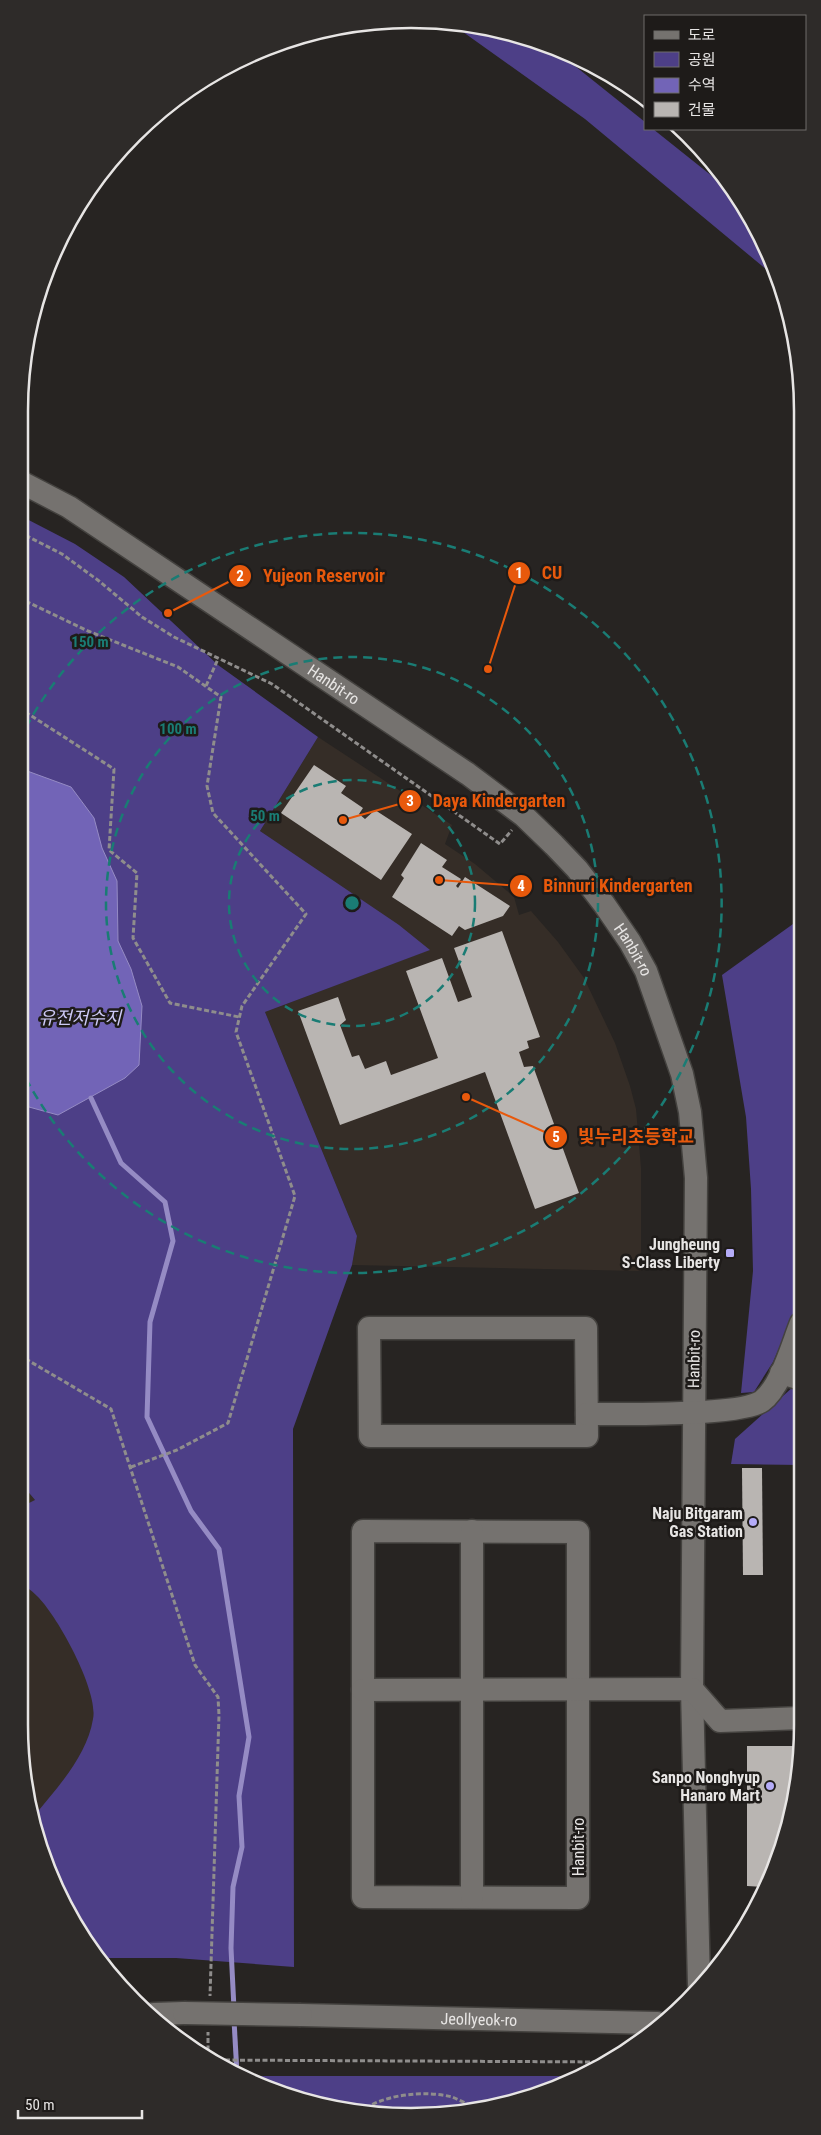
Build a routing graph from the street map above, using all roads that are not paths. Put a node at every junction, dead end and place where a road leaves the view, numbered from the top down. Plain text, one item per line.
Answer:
1 (28, 486) edge
2 (794, 1360) edge
3 (791, 1376) edge
4 (694, 1412) junction
5 (587, 1414) junction
6 (472, 1531) junction
7 (578, 1688) junction
8 (472, 1689) junction
9 (692, 1689) junction
10 (363, 1690) junction
11 (794, 1718) edge
12 (472, 1897) junction
13 (699, 1976) edge
14 (160, 2014) edge
15 (650, 2023) edge

1 - 4 street, Hanbit-ro
2 - 3 street
3 - 4 street
4 - 5 street
4 - 9 street, Hanbit-ro
5 - 5 street
6 - 7 street, Hanbit-ro
6 - 8 street
6 - 10 street, Hanbit-ro
7 - 8 street
7 - 9 street
7 - 12 street, Hanbit-ro
8 - 10 street
8 - 12 street
9 - 11 street
9 - 13 street, Hanbit-ro
10 - 12 street, Hanbit-ro
14 - 15 street, Jeollyeok-ro, bridge

